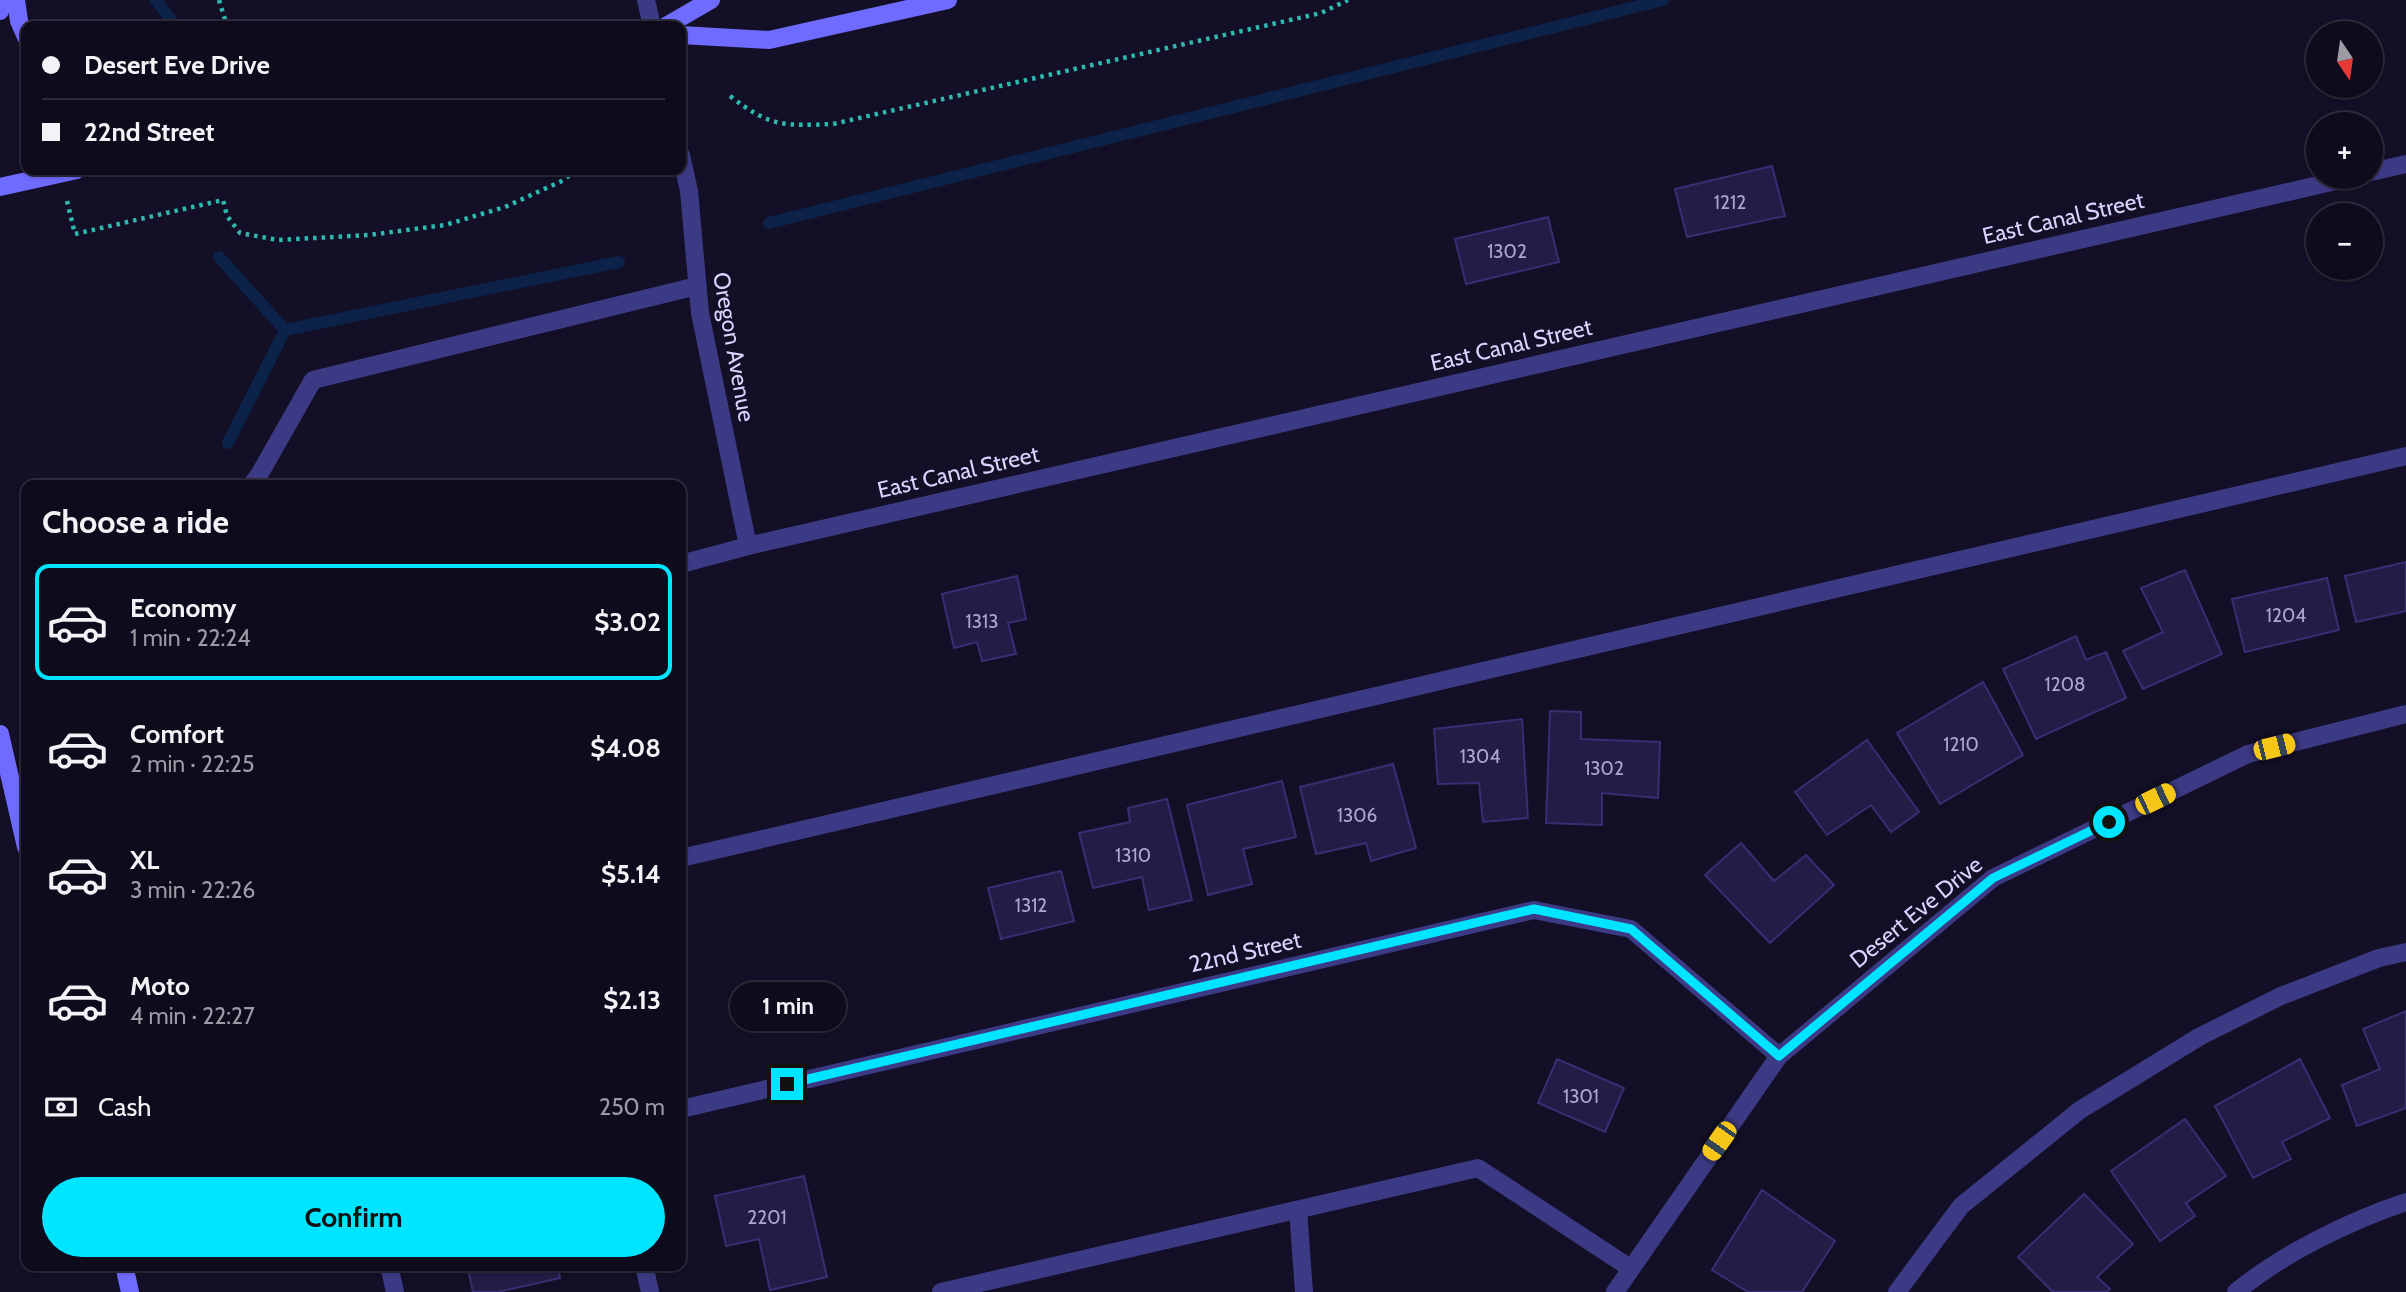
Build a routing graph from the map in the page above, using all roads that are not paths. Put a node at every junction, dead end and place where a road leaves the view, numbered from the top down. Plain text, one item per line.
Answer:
1 (1, 0) edge
2 (16, 0) edge
3 (646, 0) edge
4 (711, 0) edge
5 (948, 0) edge
6 (0, 11) edge
7 (651, 21) edge
8 (675, 21) edge
9 (21, 26) edge
10 (686, 35) edge
11 (2406, 164) edge
12 (2383, 170) edge
13 (55, 175) edge
14 (685, 175) edge
15 (0, 187) edge
16 (2306, 188) edge
17 (697, 286) junction
18 (2406, 456) edge
19 (255, 480) edge
20 (748, 546) junction
21 (686, 563) edge
22 (2406, 714) edge
23 (0, 734) edge
24 (21, 825) edge
25 (686, 857) edge
26 (2406, 952) edge
27 (1779, 1056) junction
28 (686, 1109) edge
29 (2406, 1202) edge
30 (1298, 1210) junction
31 (1630, 1268) junction
32 (125, 1271) edge
33 (390, 1271) edge
34 (645, 1271) edge
35 (130, 1292) edge
36 (395, 1292) edge
37 (650, 1292) edge
38 (941, 1292) edge
39 (1304, 1292) edge
40 (1615, 1292) edge
41 (1897, 1292) edge
42 (2236, 1292) edge

1 - 6 main road
2 - 9 main road
3 - 7 street
4 - 8 main road
5 - 10 main road
11 - 12 street
13 - 15 main road
14 - 17 street, Oregon Avenue
16 - 20 street, East Canal Street
17 - 19 street
17 - 20 street, Oregon Avenue
18 - 25 street
20 - 21 street, East Canal Street
22 - 27 street, Desert Eve Drive
23 - 24 main road
26 - 41 street
27 - 28 street, 22nd Street
27 - 31 street, Desert Eve Drive
29 - 42 street
30 - 31 street
30 - 38 street
30 - 39 street
31 - 40 street, Desert Eve Drive
32 - 35 main road
33 - 36 street
34 - 37 street

